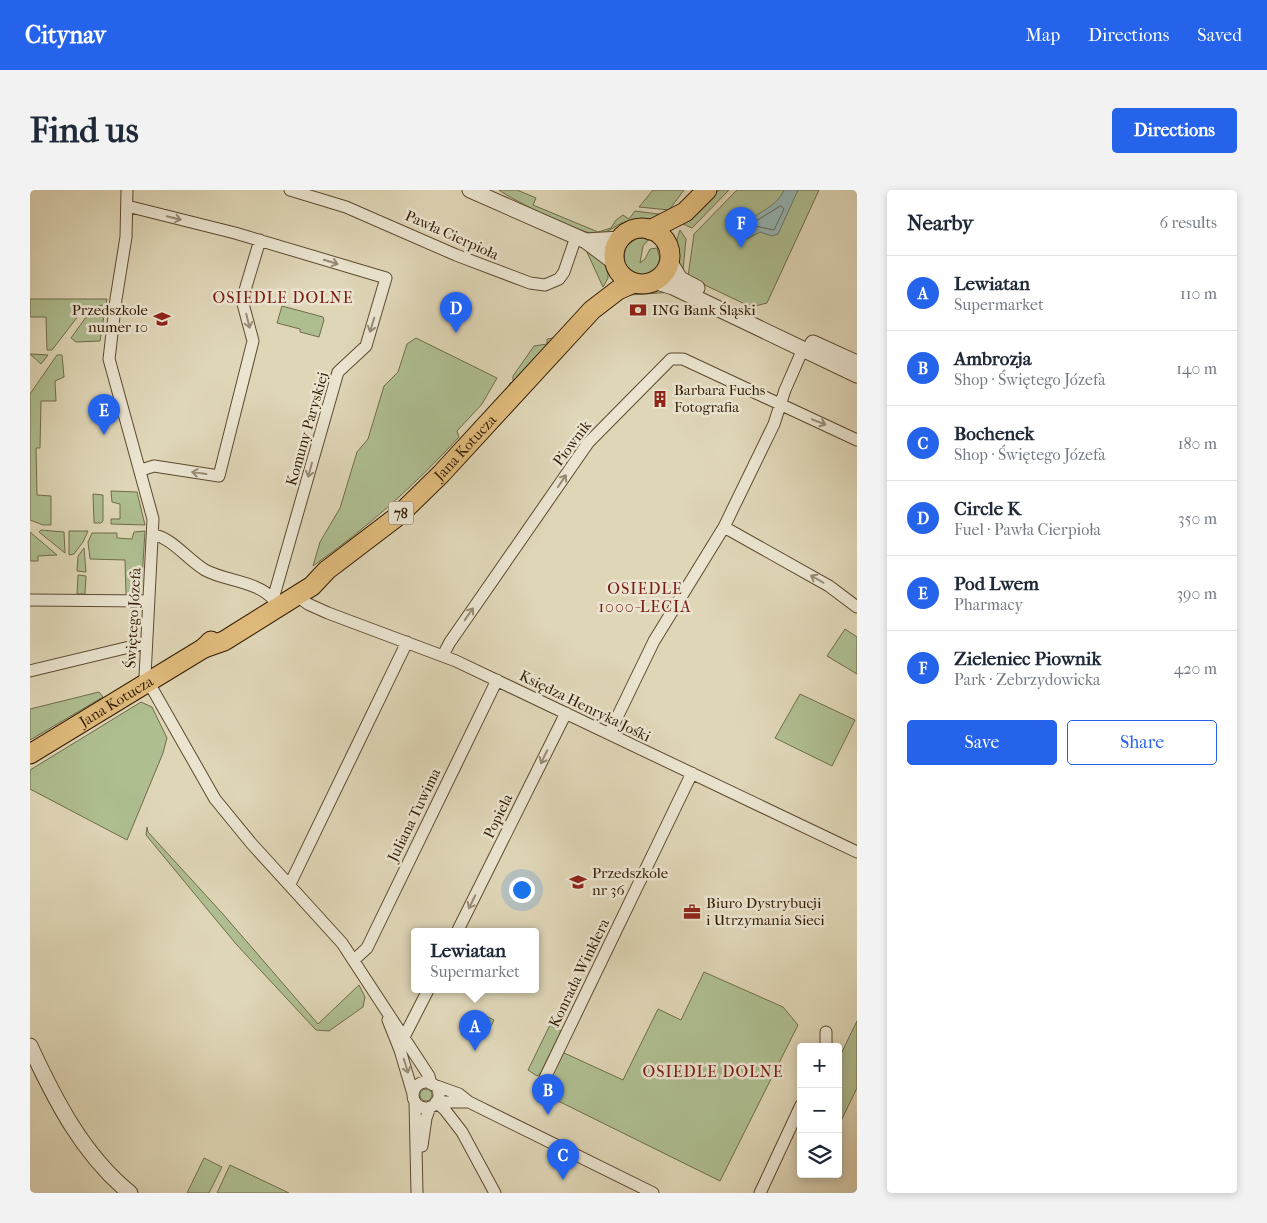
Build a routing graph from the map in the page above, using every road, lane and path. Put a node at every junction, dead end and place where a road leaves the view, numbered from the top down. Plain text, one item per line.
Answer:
1 (127, 190) edge
2 (290, 190) edge
3 (470, 190) edge
4 (707, 190) edge
5 (127, 206) junction
6 (685, 212) junction
7 (650, 230) junction
8 (581, 239) junction
9 (620, 239) junction
10 (260, 240) junction
11 (669, 255) junction
12 (615, 264) junction
13 (654, 281) junction
14 (634, 283) junction
15 (592, 310) junction
16 (803, 349) junction
17 (857, 363) edge
18 (857, 375) edge
19 (780, 406) junction
20 (857, 440) edge
21 (141, 470) junction
22 (724, 527) junction
23 (153, 535) junction
24 (327, 570) junction
25 (296, 596) junction
26 (273, 598) junction
27 (30, 600) edge
28 (148, 601) junction
29 (857, 607) edge
30 (407, 642) junction
31 (146, 643) junction
32 (204, 648) junction
33 (443, 655) junction
34 (30, 671) edge
35 (497, 680) junction
36 (149, 683) junction
37 (566, 713) junction
38 (609, 734) junction
39 (30, 754) edge
40 (692, 773) junction
41 (857, 852) edge
42 (290, 884) junction
43 (459, 928) edge
44 (354, 960) junction
45 (426, 993) edge
46 (826, 1032) dead end
47 (402, 1042) junction
48 (826, 1043) edge
49 (30, 1046) edge
50 (545, 1078) dead end
51 (431, 1084) junction
52 (414, 1098) junction
53 (469, 1102) junction
54 (433, 1105) junction
55 (797, 1114) edge
56 (418, 1170) junction
57 (130, 1193) edge
58 (417, 1193) edge
59 (495, 1193) edge
60 (653, 1193) edge
61 (760, 1193) edge

1 - 5 street, Świętego Józefa
2 - 8 street, Pawła Cierpioła
3 - 8 street
4 - 6 main road
5 -> 10 street
5 - 21 street, Świętego Józefa
6 - 7 main road
6 - 11 main road
7 - 9 main road
7 - 11 main road
8 - 9 street
8 - 12 street
9 - 12 main road, 78
10 -> 21 street
10 -> 26 street, Komuny Paryskiej
11 - 13 main road
11 - 17 street
12 - 14 main road
12 - 15 main road, Jana Kotucza / 78
13 - 14 main road, 78
13 - 16 street
14 - 15 main road, Jana Kotucza / 78
15 - 24 main road, Jana Kotucza / 78
16 - 18 street
16 - 19 street
19 -> 20 street
19 - 22 street
33 -> 19 street, Piownik
21 - 23 street, Świętego Józefa
29 -> 22 street
22 - 38 street
23 - 26 street
23 - 28 street, Świętego Józefa
24 - 25 main road, Jana Kotucza / 78
24 - 26 main road, Jana Kotucza / 78
25 - 30 street, Księdza Henryka Jośki
25 - 32 main road, Jana Kotucza / 78
26 - 32 main road, Jana Kotucza / 78
27 - 28 street
28 - 31 street, Świętego Józefa
30 - 33 street, Księdza Henryka Jośki
30 - 42 street
31 - 34 street
31 - 36 street, Świętego Józefa
32 - 36 main road, Jana Kotucza / 78
33 - 35 street, Księdza Henryka Jośki
35 - 37 street, Księdza Henryka Jośki
35 - 44 street, Juliana Tuwima
36 - 39 main road, Jana Kotucza / 78
36 - 42 street, Świętego Józefa
37 - 38 street, Księdza Henryka Jośki
37 -> 43 street, Popiela
38 - 40 street, Księdza Henryka Jośki
40 - 41 street, Księdza Henryka Jośki
40 - 50 street, Konrada Winklera
42 - 44 street, Świętego Józefa
44 - 47 street, Świętego Józefa
45 - 47 street
46 - 48 street
47 - 51 street, Świętego Józefa
47 -> 52 street, Świętego Józefa
49 - 57 street
51 - 52 street
51 - 53 street
51 - 54 street
52 - 54 street
52 - 56 street, Świętego Józefa
53 - 54 street
53 - 60 street
54 - 56 street, Świętego Józefa
54 - 59 street
55 - 61 street
56 - 58 street, Świętego Józefa

